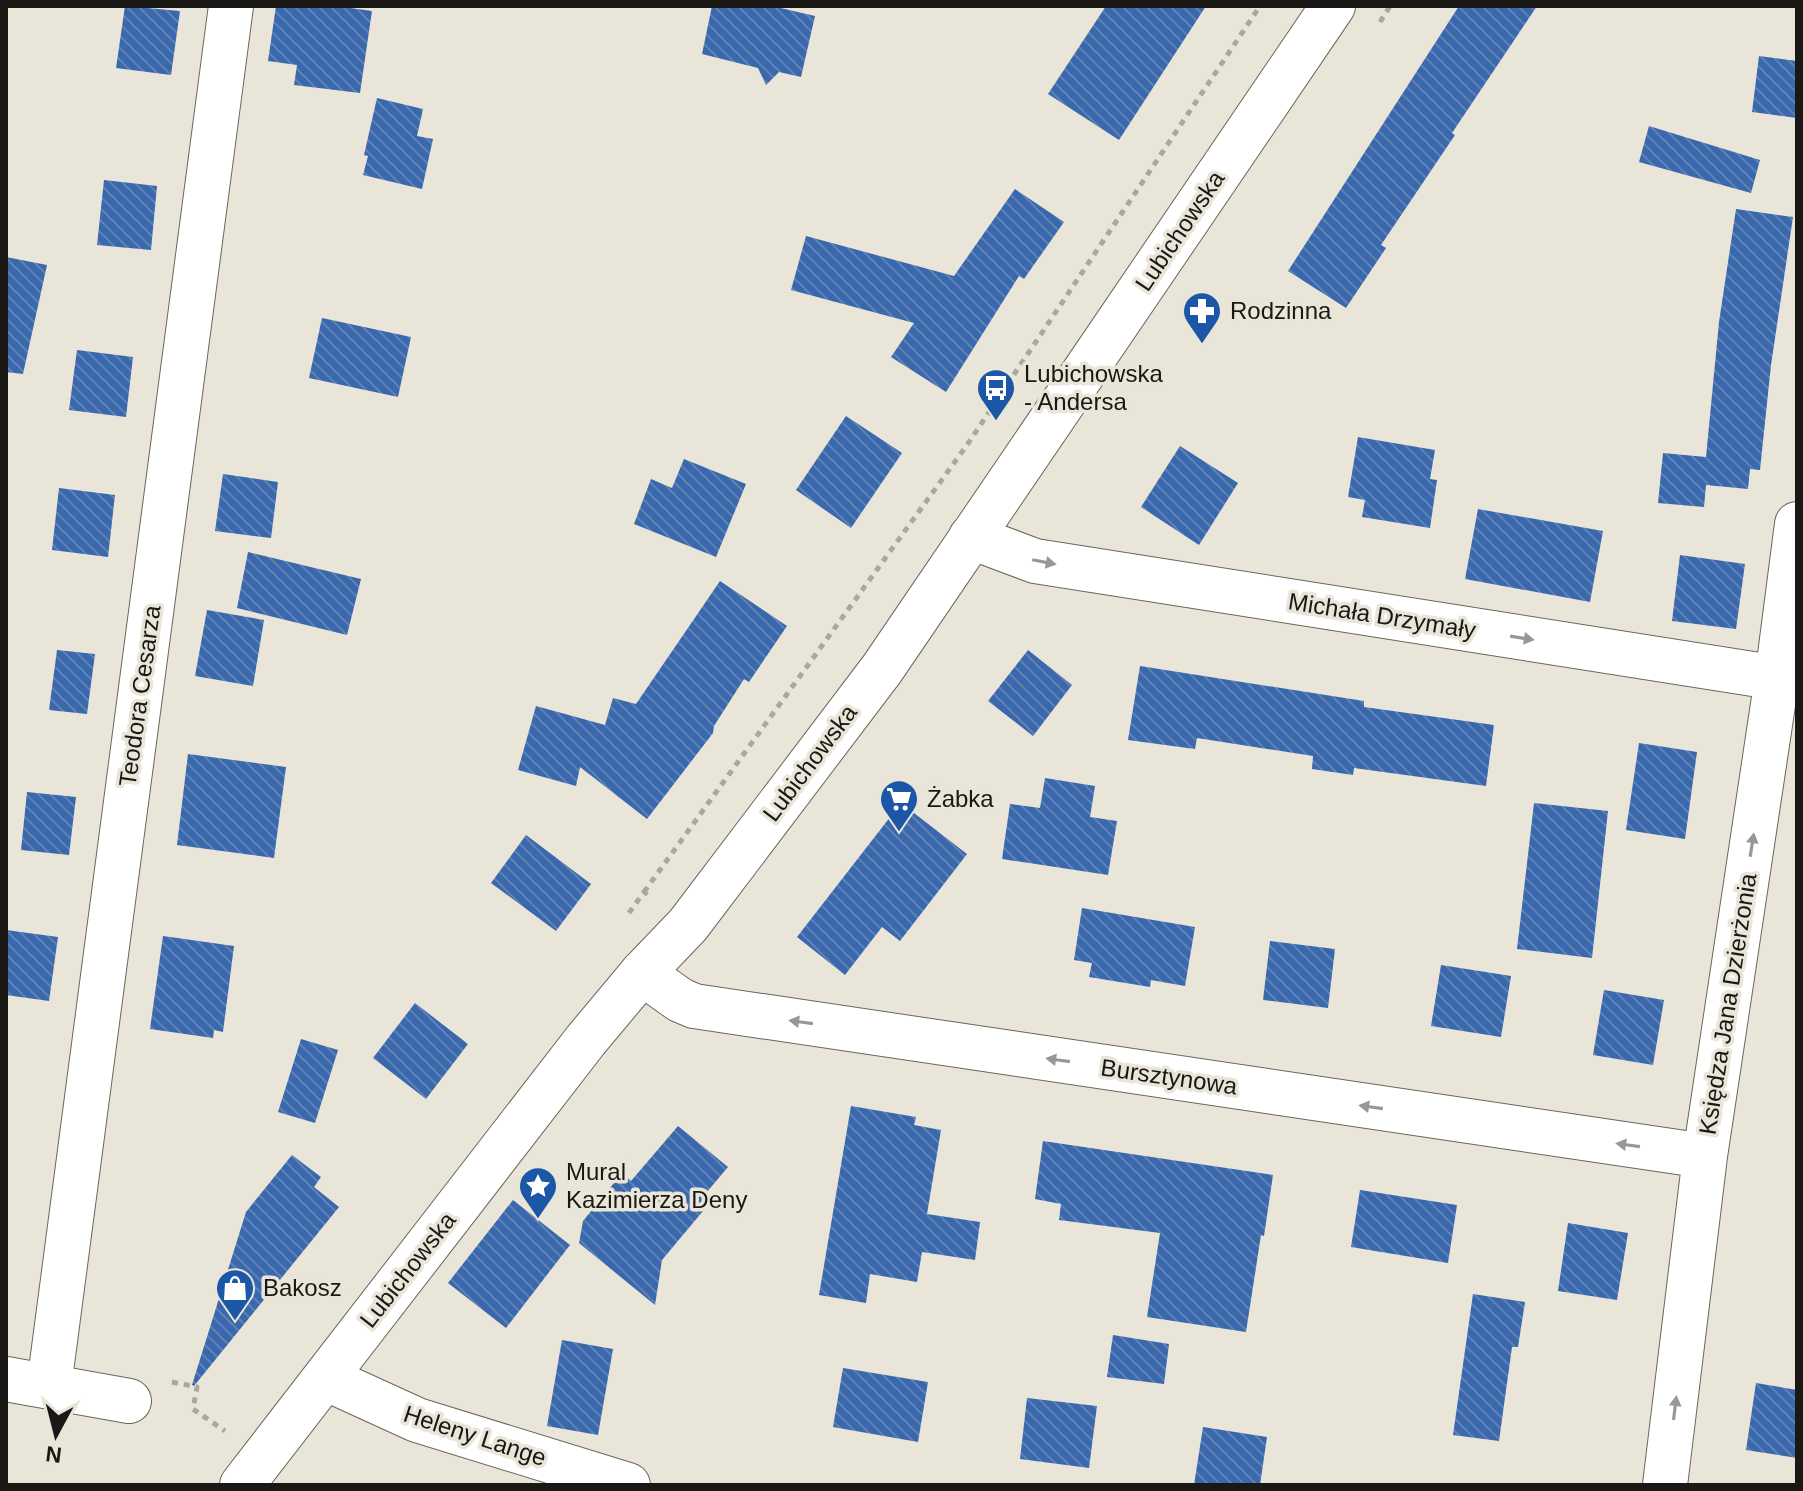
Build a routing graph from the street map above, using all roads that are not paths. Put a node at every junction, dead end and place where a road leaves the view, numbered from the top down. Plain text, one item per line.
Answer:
1 (231, 6) edge
2 (1333, 6) edge
3 (1797, 524) edge
4 (971, 537) junction
5 (1787, 680) edge
6 (642, 973) junction
7 (1705, 1156) junction
8 (325, 1378) junction
9 (6, 1379) edge
10 (49, 1386) junction
11 (129, 1401) dead end
12 (242, 1485) edge
13 (628, 1485) edge
14 (1665, 1485) edge

1 - 10 street, Teodora Cesarza
2 - 4 street, Lubichowska
3 - 5 street, Księdza Jana Dzierżonia
4 -> 5 street, Michała Drzymały
4 - 6 street, Lubichowska
7 -> 5 street, Księdza Jana Dzierżonia
7 -> 6 street, Bursztynowa
6 - 8 street, Lubichowska
14 -> 7 street, Księdza Jana Dzierżonia
8 - 12 street, Lubichowska
8 - 13 street, Heleny Lange
9 - 10 street
10 - 11 street

